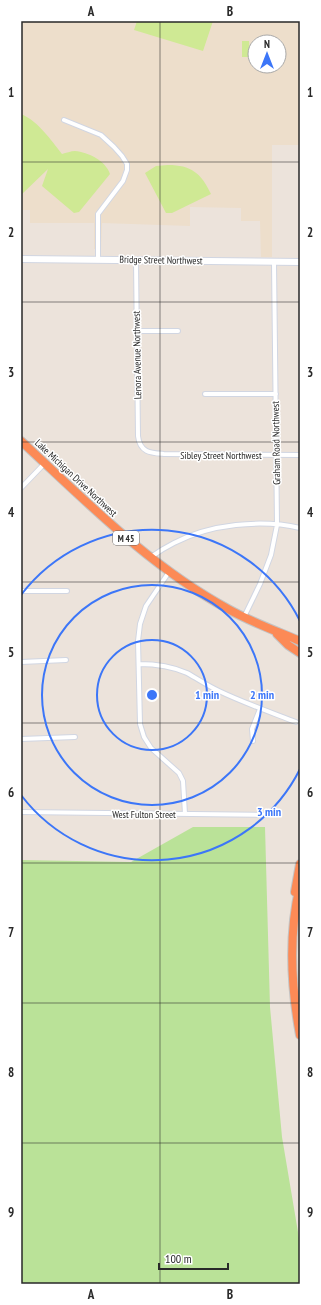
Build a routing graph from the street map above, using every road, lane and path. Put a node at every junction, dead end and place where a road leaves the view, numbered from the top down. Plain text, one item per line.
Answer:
1 (64, 120) dead end
2 (21, 259) edge
3 (98, 260) junction
4 (136, 260) junction
5 (274, 262) junction
6 (300, 262) edge
7 (137, 331) junction
8 (178, 331) dead end
9 (204, 394) dead end
10 (276, 394) junction
11 (21, 440) edge
12 (143, 448) joint
13 (277, 455) junction
14 (300, 455) edge
15 (45, 463) junction
16 (21, 488) edge
17 (277, 525) junction
18 (300, 528) edge
19 (151, 557) junction
20 (169, 572) junction
21 (21, 591) edge
22 (67, 591) dead end
23 (244, 618) junction
24 (274, 630) junction
25 (300, 641) edge
26 (300, 654) edge
27 (66, 660) dead end
28 (21, 662) edge
29 (139, 664) junction
30 (260, 709) junction
31 (296, 722) dead end
32 (75, 737) dead end
33 (21, 739) edge
34 (253, 741) dead end
35 (21, 812) edge
36 (185, 814) junction
37 (268, 815) dead end
38 (300, 864) edge
39 (300, 886) edge
40 (294, 922) junction
41 (300, 1035) edge

1 - 3 street
2 - 3 main road, Bridge Street Northwest
3 - 4 main road, Bridge Street Northwest
4 - 5 main road, Bridge Street Northwest
4 - 7 street, Lenora Avenue Northwest
5 - 6 main road, Bridge Street Northwest
5 - 10 street, Graham Road Northwest
7 - 8 street
7 - 12 street, Lenora Avenue Northwest
9 - 10 street
10 - 13 street, Graham Road Northwest
11 - 15 highway, Lake Michigan Drive Northwest / M 45
12 - 13 street, Sibley Street Northwest
13 - 14 street, Sibley Street Northwest
13 - 17 street, Graham Road Northwest
15 - 16 street
15 - 19 highway, Lake Michigan Drive Northwest / M 45
17 - 18 street
17 - 19 street
17 - 23 street, Graham Road Northwest
19 - 20 highway, Lake Michigan Drive Northwest / M 45
20 - 23 highway, Lake Michigan Drive Northwest / M 45
20 - 29 street
21 - 22 street
23 - 24 highway, Lake Michigan Drive Northwest / M 45
24 - 25 highway, Lake Michigan Drive Northwest / M 45
24 - 26 highway
27 - 28 street
29 - 30 street
29 - 36 street
30 - 31 street
30 - 34 street
32 - 33 street
35 - 36 street, West Fulton Street
36 - 37 street, West Fulton Street
38 - 40 highway
39 - 40 highway
40 - 41 highway

